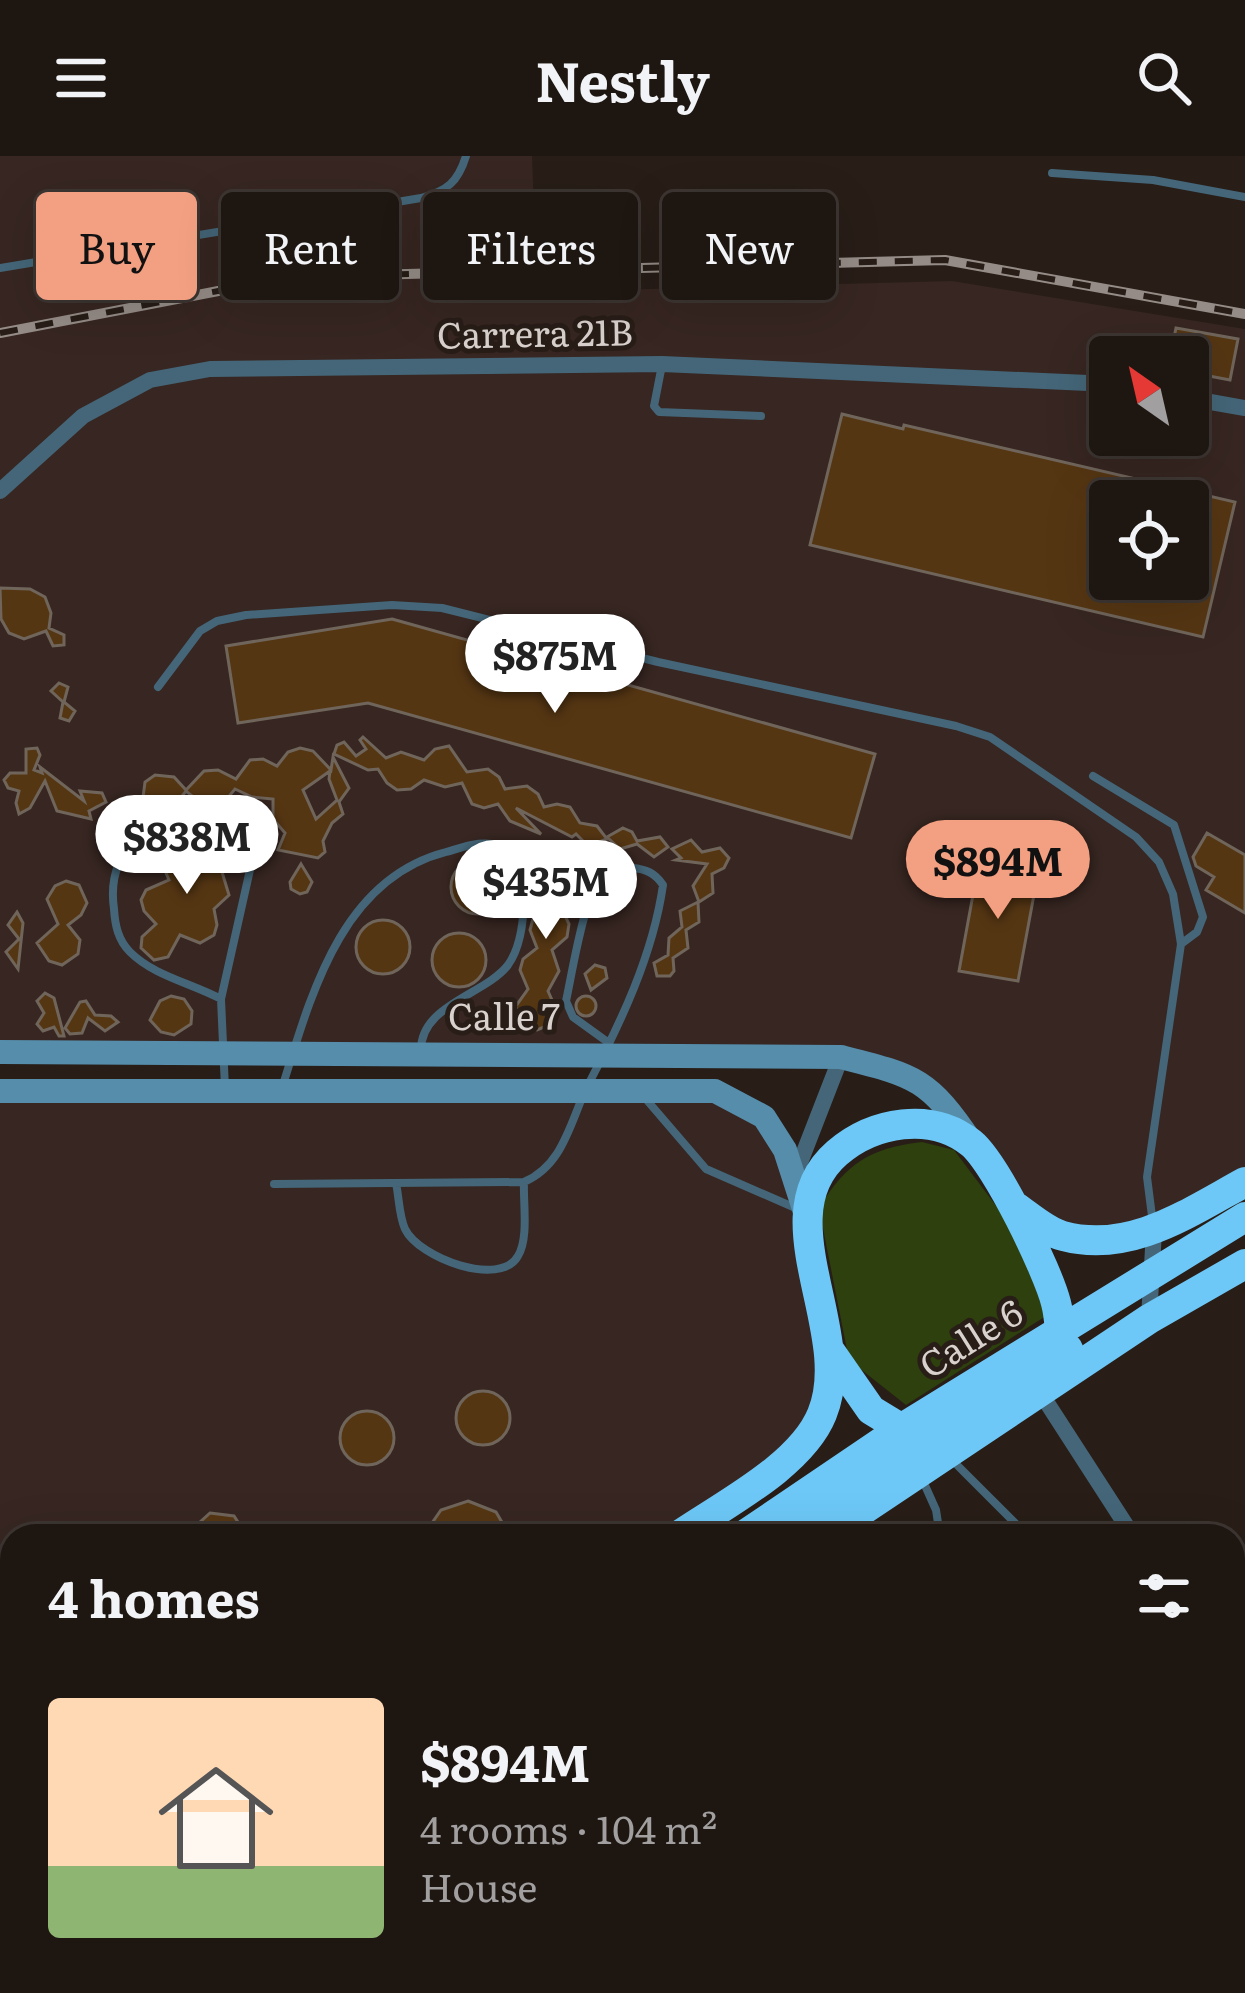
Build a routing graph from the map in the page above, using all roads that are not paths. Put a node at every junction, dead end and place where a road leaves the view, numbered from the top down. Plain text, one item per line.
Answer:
1 (456, 156) edge
2 (466, 156) edge
3 (1052, 173) dead end
4 (458, 178) junction
5 (1245, 197) edge
6 (0, 268) edge
7 (662, 364) junction
8 (1089, 383) edge
9 (1209, 402) edge
10 (1245, 408) edge
11 (760, 416) dead end
12 (0, 490) edge
13 (158, 687) dead end
14 (1093, 776) dead end
15 (1181, 944) junction
16 (220, 999) junction
17 (607, 1048) junction
18 (0, 1052) edge
19 (223, 1053) junction
20 (293, 1053) junction
21 (421, 1053) junction
22 (842, 1057) junction
23 (586, 1088) junction
24 (637, 1088) junction
25 (282, 1089) junction
26 (225, 1090) junction
27 (0, 1091) edge
28 (974, 1144) junction
29 (794, 1178) junction
30 (524, 1182) junction
31 (1245, 1182) edge
32 (274, 1184) dead end
33 (396, 1184) junction
34 (1010, 1203) junction
35 (805, 1212) junction
36 (1245, 1216) edge
37 (1154, 1231) junction
38 (1245, 1240) edge
39 (1245, 1264) edge
40 (1149, 1319) junction
41 (830, 1351) junction
42 (1050, 1384) junction
43 (794, 1454) junction
44 (945, 1454) junction
45 (917, 1472) junction
46 (815, 1490) dead end
47 (695, 1524) edge
48 (760, 1524) edge
49 (806, 1524) edge
50 (838, 1524) edge
51 (937, 1524) edge
52 (1016, 1524) edge
53 (1126, 1524) edge

1 - 4 lane
2 - 4 lane
3 - 5 lane
4 - 6 lane
7 - 8 street, Carrera 21B
7 - 11 lane
7 - 12 street, Carrera 21B
9 - 10 street
13 - 15 lane
14 - 15 lane
15 - 37 lane
16 - 16 lane
16 - 19 lane
17 - 17 lane
17 - 21 main road, Calle 7
17 - 22 main road, Calle 7
17 - 23 lane
18 - 19 main road, Calle 7
19 - 20 main road, Calle 7
19 - 26 lane
20 - 21 main road, Calle 7
20 - 21 lane
20 - 25 lane
22 - 28 main road, Calle 7
22 - 29 street
23 - 24 main road, Calle 7
23 - 25 main road, Calle 7
23 - 30 lane
24 - 29 main road, Calle 7
24 - 35 lane
25 - 26 main road, Calle 7
26 - 27 main road, Calle 7
28 - 34 highway
28 - 35 highway
29 - 35 main road, Calle 7
30 - 33 lane
30 - 33 lane
31 - 37 highway
32 - 33 lane
34 - 37 highway
34 - 42 highway
35 - 41 highway
36 - 48 highway, Calle 6, bridge
37 - 40 street
38 - 49 highway, Calle 6, bridge
39 - 40 highway
40 - 42 highway
41 - 43 highway
41 - 44 highway
42 - 44 highway
42 - 53 street
43 - 46 lane
43 - 47 highway
44 - 45 highway
44 - 52 lane
45 - 50 highway
45 - 51 lane

